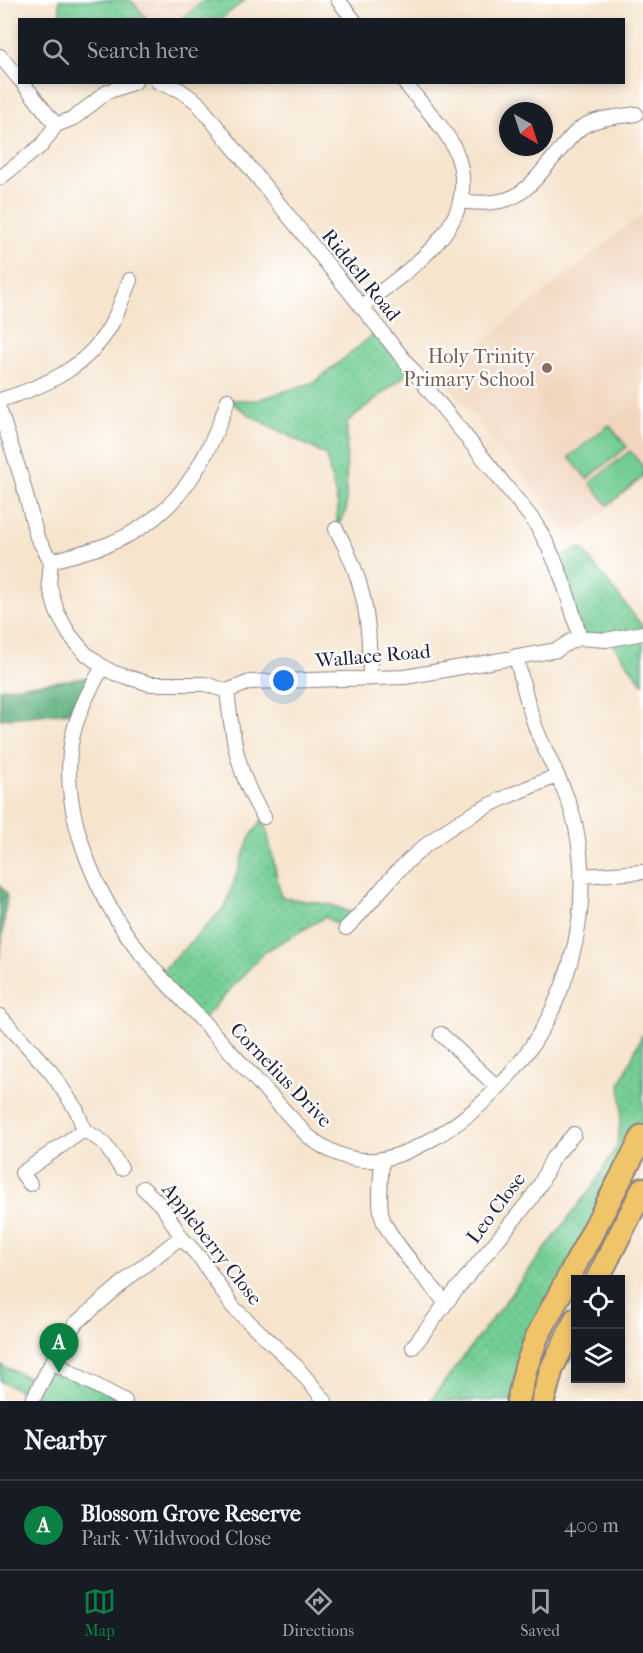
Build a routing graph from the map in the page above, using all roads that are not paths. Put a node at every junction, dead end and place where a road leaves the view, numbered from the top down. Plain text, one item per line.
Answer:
1 (344, 2) edge
2 (353, 18) edge
3 (0, 56) edge
4 (18, 77) edge
5 (23, 84) edge
6 (129, 84) edge
7 (164, 84) edge
8 (406, 84) edge
9 (636, 114) dead end
10 (56, 125) junction
11 (0, 178) edge
12 (460, 201) junction
13 (130, 280) dead end
14 (361, 307) junction
15 (0, 400) edge
16 (228, 400) dead end
17 (0, 411) edge
18 (336, 529) dead end
19 (51, 561) junction
20 (643, 633) edge
21 (580, 638) junction
22 (516, 656) junction
23 (103, 667) junction
24 (370, 679) junction
25 (227, 691) junction
26 (557, 776) junction
27 (264, 817) dead end
28 (643, 872) edge
29 (581, 876) junction
30 (346, 928) dead end
31 (0, 1016) edge
32 (441, 1034) dead end
33 (498, 1089) junction
34 (84, 1130) junction
35 (574, 1134) dead end
36 (643, 1136) edge
37 (382, 1161) junction
38 (121, 1168) dead end
39 (21, 1178) dead end
40 (143, 1188) dead end
41 (643, 1189) edge
42 (180, 1237) junction
43 (600, 1275) edge
44 (446, 1303) junction
45 (571, 1329) edge
46 (414, 1347) dead end
47 (52, 1362) junction
48 (32, 1401) edge
49 (125, 1401) edge
50 (325, 1401) edge
51 (518, 1401) edge
52 (543, 1401) edge

1 - 2 street
3 - 4 street
5 - 10 street
6 - 10 street
7 - 14 street, Riddell Road
8 - 12 street
9 - 12 street
10 - 11 street
12 - 14 street
13 - 15 street
14 - 21 street, Riddell Road
16 - 19 street
17 - 19 street
18 - 24 street
19 - 23 street
20 - 21 street, Wallace Road
21 - 22 street, Wallace Road
22 - 24 street, Wallace Road
22 - 26 street, Cornelius Drive
23 - 25 street
23 - 37 street, Cornelius Drive
24 - 25 street, Wallace Road
25 - 27 street
26 - 29 street, Cornelius Drive
26 - 30 street
28 - 29 street
29 - 33 street, Cornelius Drive
31 - 34 street
32 - 33 street
33 - 37 street, Cornelius Drive
34 - 38 street
34 - 39 street
35 - 44 street, Leo Close
36 - 51 main road
37 - 44 street
40 - 42 street, Appleberry Close
41 - 43 main road
42 - 47 street
42 - 50 street, Appleberry Close
44 - 46 street, Leo Close
45 - 52 main road
47 - 48 street
47 - 49 street

